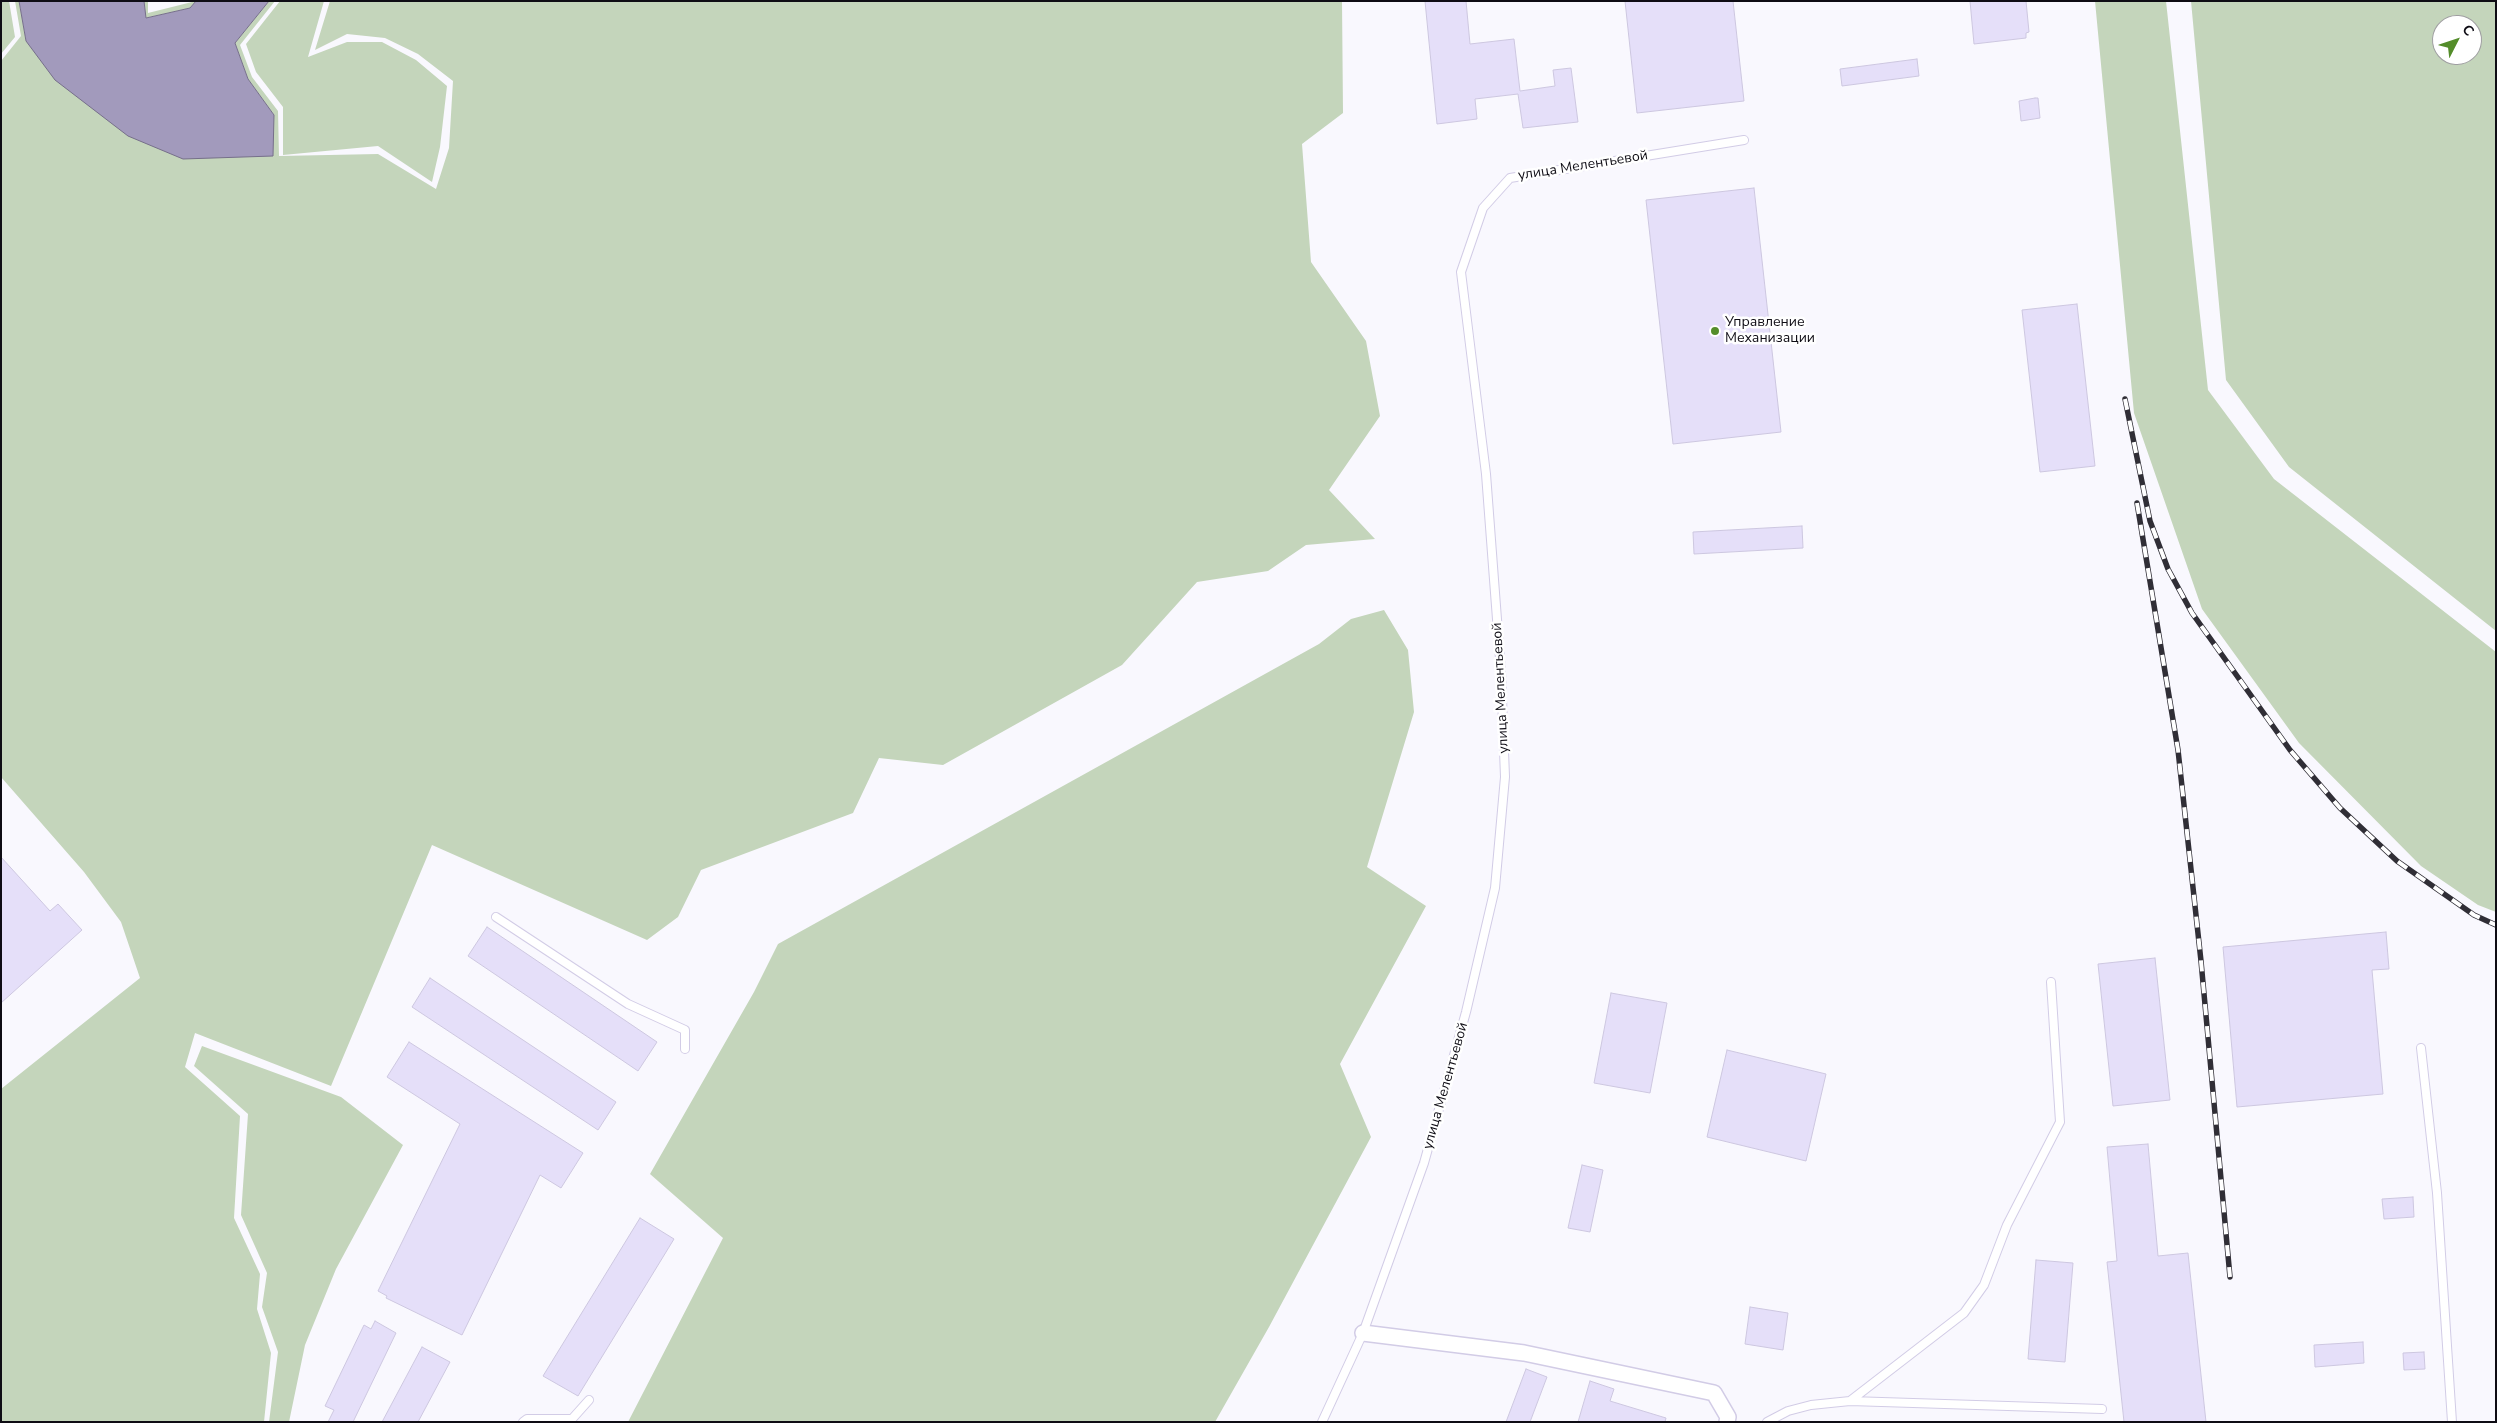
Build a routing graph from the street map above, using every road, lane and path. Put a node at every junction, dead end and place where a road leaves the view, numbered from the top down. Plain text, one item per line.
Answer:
1 (1744, 140) dead end
2 (496, 917) dead end
3 (2051, 982) dead end
4 (2421, 1048) dead end
5 (685, 1050) dead end
6 (1362, 1333) junction
7 (589, 1400) dead end
8 (1850, 1401) junction
9 (2102, 1409) dead end
10 (522, 1422) edge
11 (1322, 1422) edge
12 (1728, 1422) edge
13 (1767, 1422) edge
14 (2452, 1422) edge

1 - 6 lane, улица Мелентьевой
2 - 5 lane
3 - 8 lane
4 - 14 lane
6 - 11 lane, улица Мелентьевой
6 - 12 street
7 - 10 lane
8 - 9 lane
8 - 13 lane

